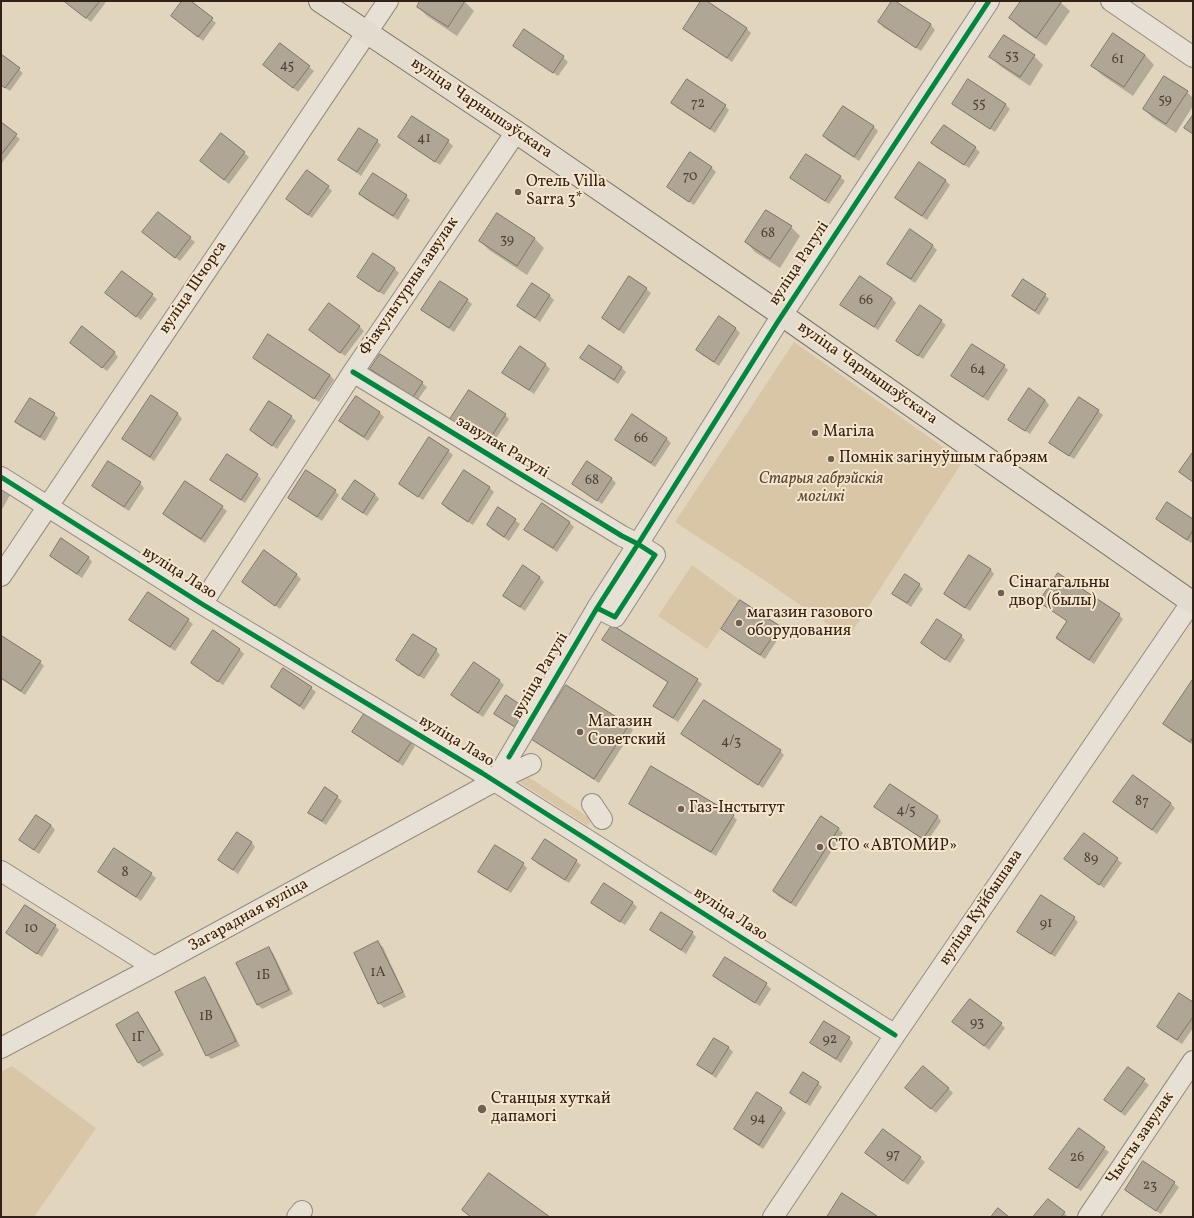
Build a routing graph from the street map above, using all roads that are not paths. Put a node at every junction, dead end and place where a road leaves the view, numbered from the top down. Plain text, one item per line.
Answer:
1 (320, 1) edge
2 (388, 1) edge
3 (989, 1) edge
4 (1111, 1) edge
5 (366, 32) junction
6 (1190, 49) edge
7 (516, 132) junction
8 (782, 315) junction
9 (352, 372) junction
10 (1, 476) edge
11 (47, 506) junction
12 (638, 544) junction
13 (1, 576) edge
14 (1193, 602) edge
15 (202, 604) junction
16 (531, 764) dead end
17 (495, 781) junction
18 (1, 871) edge
19 (154, 967) junction
20 (894, 1035) junction
21 (1, 1048) edge
22 (1193, 1061) edge
23 (773, 1217) edge
24 (1088, 1217) edge

1 - 5 main road, вуліца Чарнышэўскага
2 - 5 street, вуліца Шчорса
3 - 8 street, вуліца Рагулі
4 - 6 street
5 - 7 main road, вуліца Чарнышэўскага
5 - 11 street, вуліца Шчорса
7 - 8 main road, вуліца Чарнышэўскага
7 - 9 street, Фізкультурны завулак
8 - 12 street, вуліца Рагулі
8 - 14 main road, вуліца Чарнышэўскага
9 - 12 street, завулак Рагулі
9 - 15 street, Фізкультурны завулак
10 - 11 street, вуліца Лазо
11 - 13 street, вуліца Шчорса
11 - 15 street, вуліца Лазо
12 - 17 street, вуліца Рагулі
14 - 20 street, вуліца Куйбышава
15 - 17 street, вуліца Лазо
16 - 17 street, Загарадная вуліца
17 - 19 street, Загарадная вуліца
17 - 20 street, вуліца Лазо
18 - 19 street
19 - 21 street, Загарадная вуліца
20 - 23 street, вуліца Куйбышава
22 - 24 street, Чысты завулак

